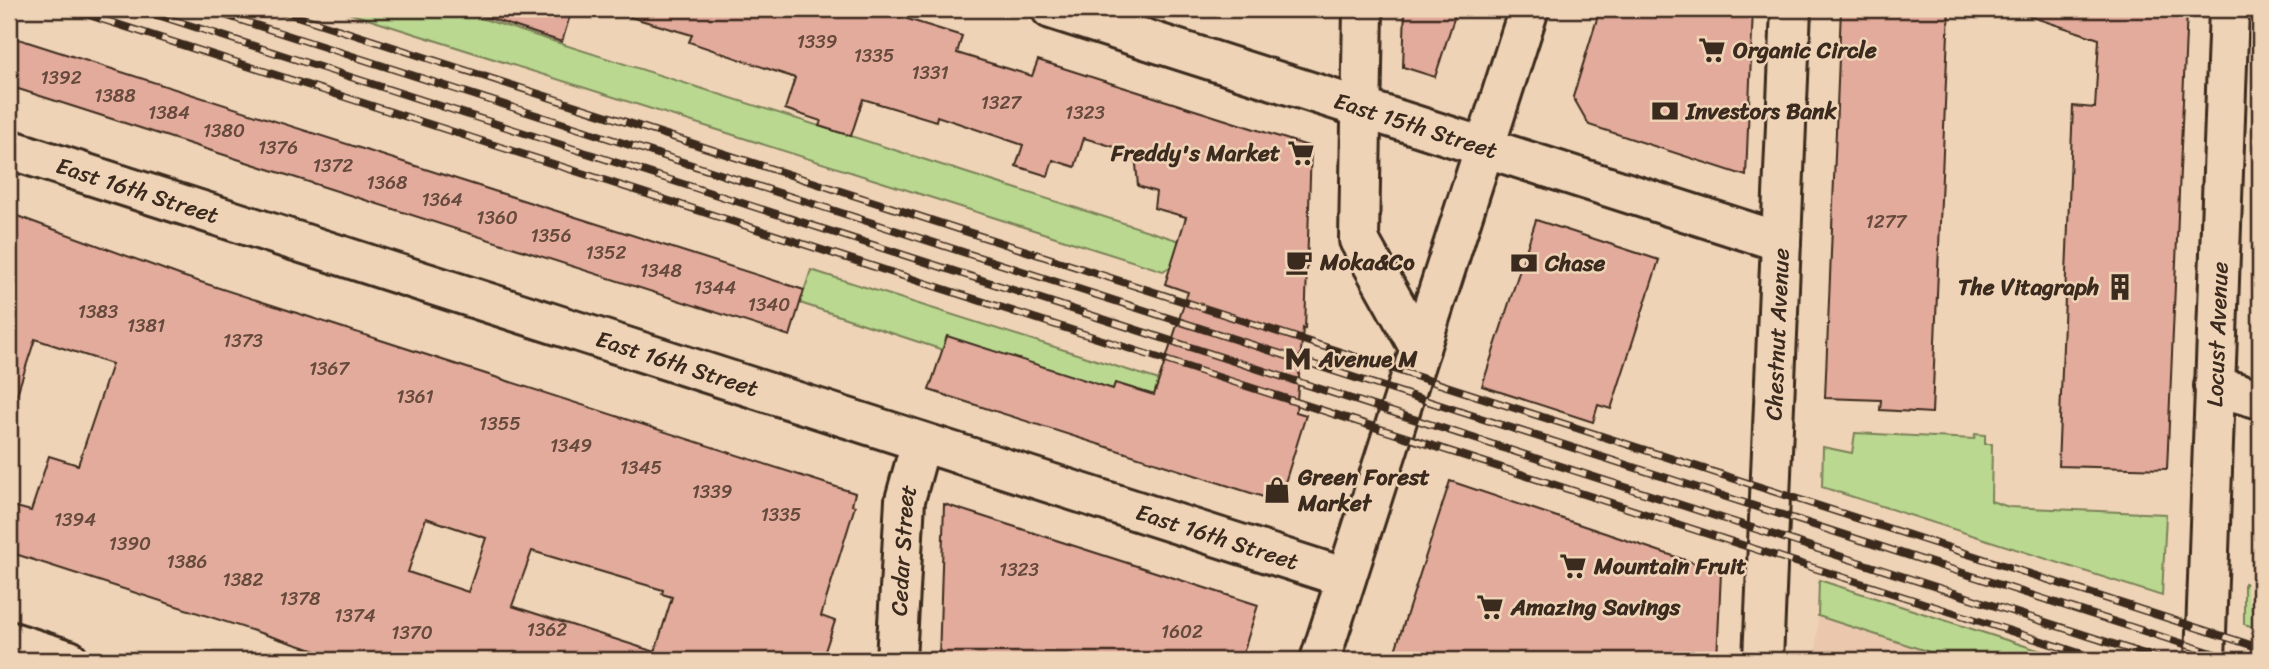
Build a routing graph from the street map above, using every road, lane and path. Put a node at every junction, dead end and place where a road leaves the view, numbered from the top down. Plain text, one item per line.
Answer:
1 (1051, 9) edge
2 (1363, 9) edge
3 (1529, 9) edge
4 (1791, 9) edge
5 (2230, 9) edge
6 (1359, 106) junction
7 (1484, 148) junction
8 (9, 149) edge
9 (1781, 242) junction
10 (1420, 349) junction
11 (2214, 386) junction
12 (2260, 399) edge
13 (921, 442) junction
14 (1346, 578) junction
15 (9, 641) edge
16 (69, 660) edge
17 (896, 660) edge
18 (1320, 660) edge
19 (1763, 660) edge
20 (2204, 660) edge

1 - 6 street, East 15th Street
2 - 6 street
3 - 7 street
4 - 9 street, Chestnut Avenue
5 - 11 street, Locust Avenue
6 - 7 street, East 15th Street
6 - 10 street
7 - 9 street, East 15th Street
7 - 10 street
8 - 13 street, East 16th Street
9 - 19 street, Chestnut Avenue
10 - 14 street
11 - 12 street
11 - 20 street, Locust Avenue
13 - 14 street, East 16th Street
13 - 17 street, Cedar Street
14 - 18 street
15 - 16 street

